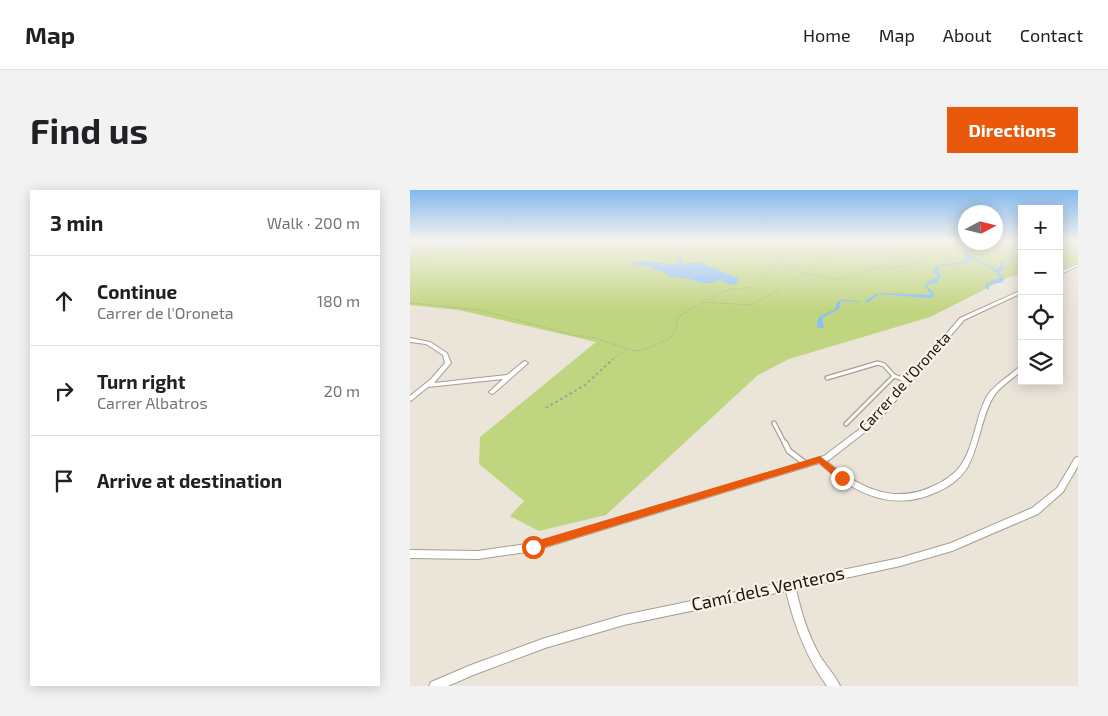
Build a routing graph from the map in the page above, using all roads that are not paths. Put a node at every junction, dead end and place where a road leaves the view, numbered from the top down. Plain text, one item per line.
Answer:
1 (1077, 266) edge
2 (1063, 272) edge
3 (1018, 292) edge
4 (410, 340) edge
5 (525, 364) dead end
6 (1018, 371) edge
7 (894, 376) junction
8 (509, 377) junction
9 (828, 378) dead end
10 (908, 381) junction
11 (428, 385) junction
12 (492, 392) dead end
13 (410, 399) edge
14 (774, 423) dead end
15 (846, 424) dead end
16 (820, 460) junction
17 (1078, 460) edge
18 (806, 464) junction
19 (410, 554) edge
20 (790, 585) junction
21 (435, 686) edge
22 (834, 686) edge

1 - 2 street
3 - 10 street, Carrer de l'Oroneta
4 - 11 street
5 - 8 street
6 - 16 street
7 - 9 lane
7 - 10 lane
7 - 15 lane
8 - 11 street
8 - 12 street
10 - 16 street, Carrer de l'Oroneta
11 - 13 street
14 - 18 lane
16 - 18 street, Carrer de l'Oroneta
17 - 20 street, Camí dels Venteros
18 - 19 street, Carrer de l'Oroneta
20 - 21 street, Camí dels Venteros
20 - 22 street

